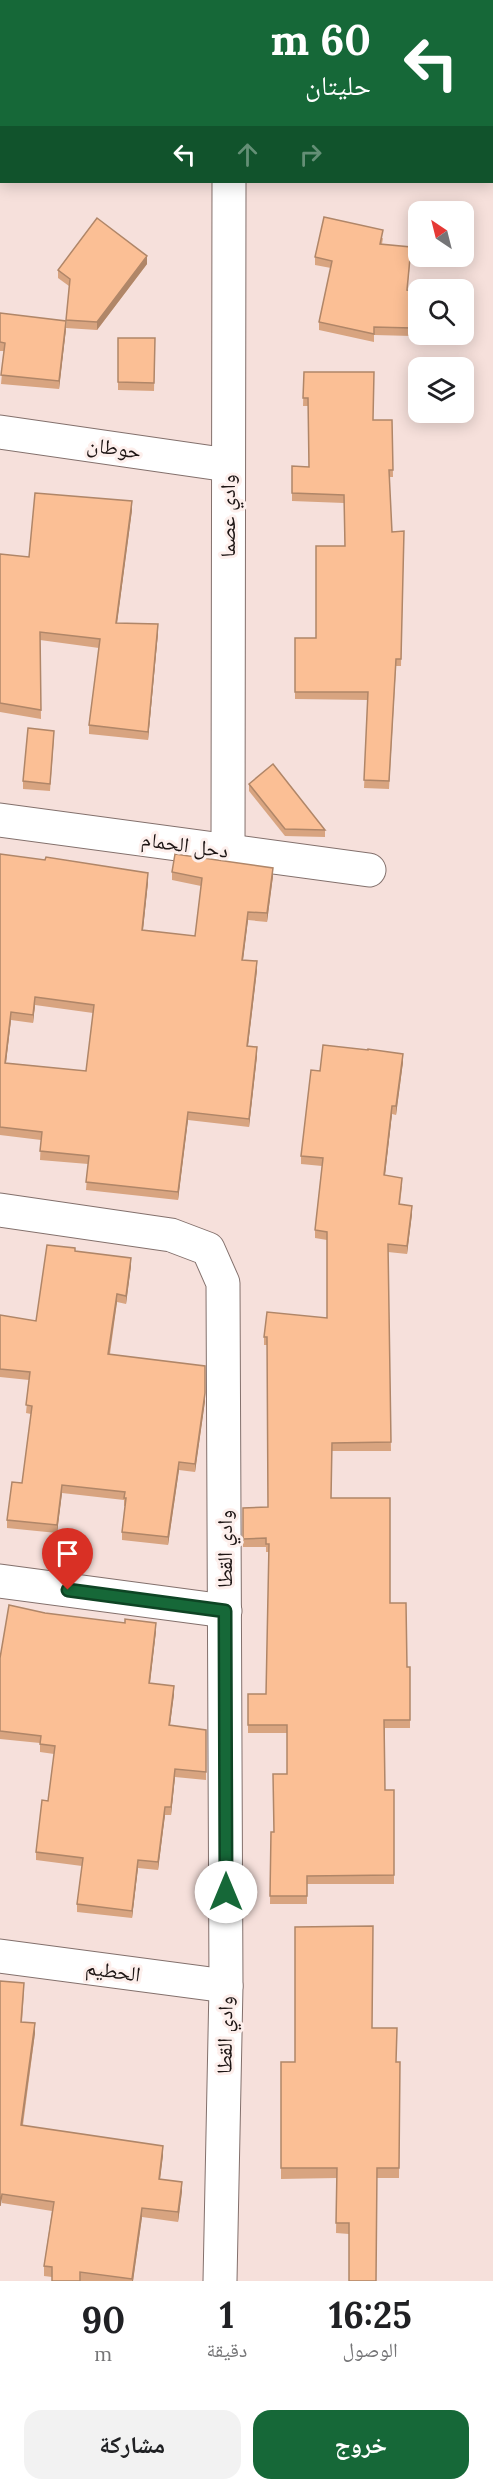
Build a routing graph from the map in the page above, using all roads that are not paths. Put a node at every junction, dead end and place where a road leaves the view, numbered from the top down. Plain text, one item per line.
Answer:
1 (229, 183) edge
2 (0, 432) edge
3 (228, 465) junction
4 (0, 820) edge
5 (228, 851) junction
6 (369, 870) dead end
7 (0, 1210) edge
8 (0, 1581) edge
9 (225, 1611) junction
10 (0, 1956) edge
11 (226, 1986) junction
12 (220, 2281) edge

1 - 3 street, وادي عصما
2 - 3 street, حوطان
3 - 5 street, وادي عصما
4 - 5 street, دحل الحمام
5 - 6 street, دحل الحمام
7 - 9 street, وادي القطا
8 - 9 street
9 - 11 street, وادي القطا
10 - 11 street, الحطيم
11 - 12 street, وادي القطا

